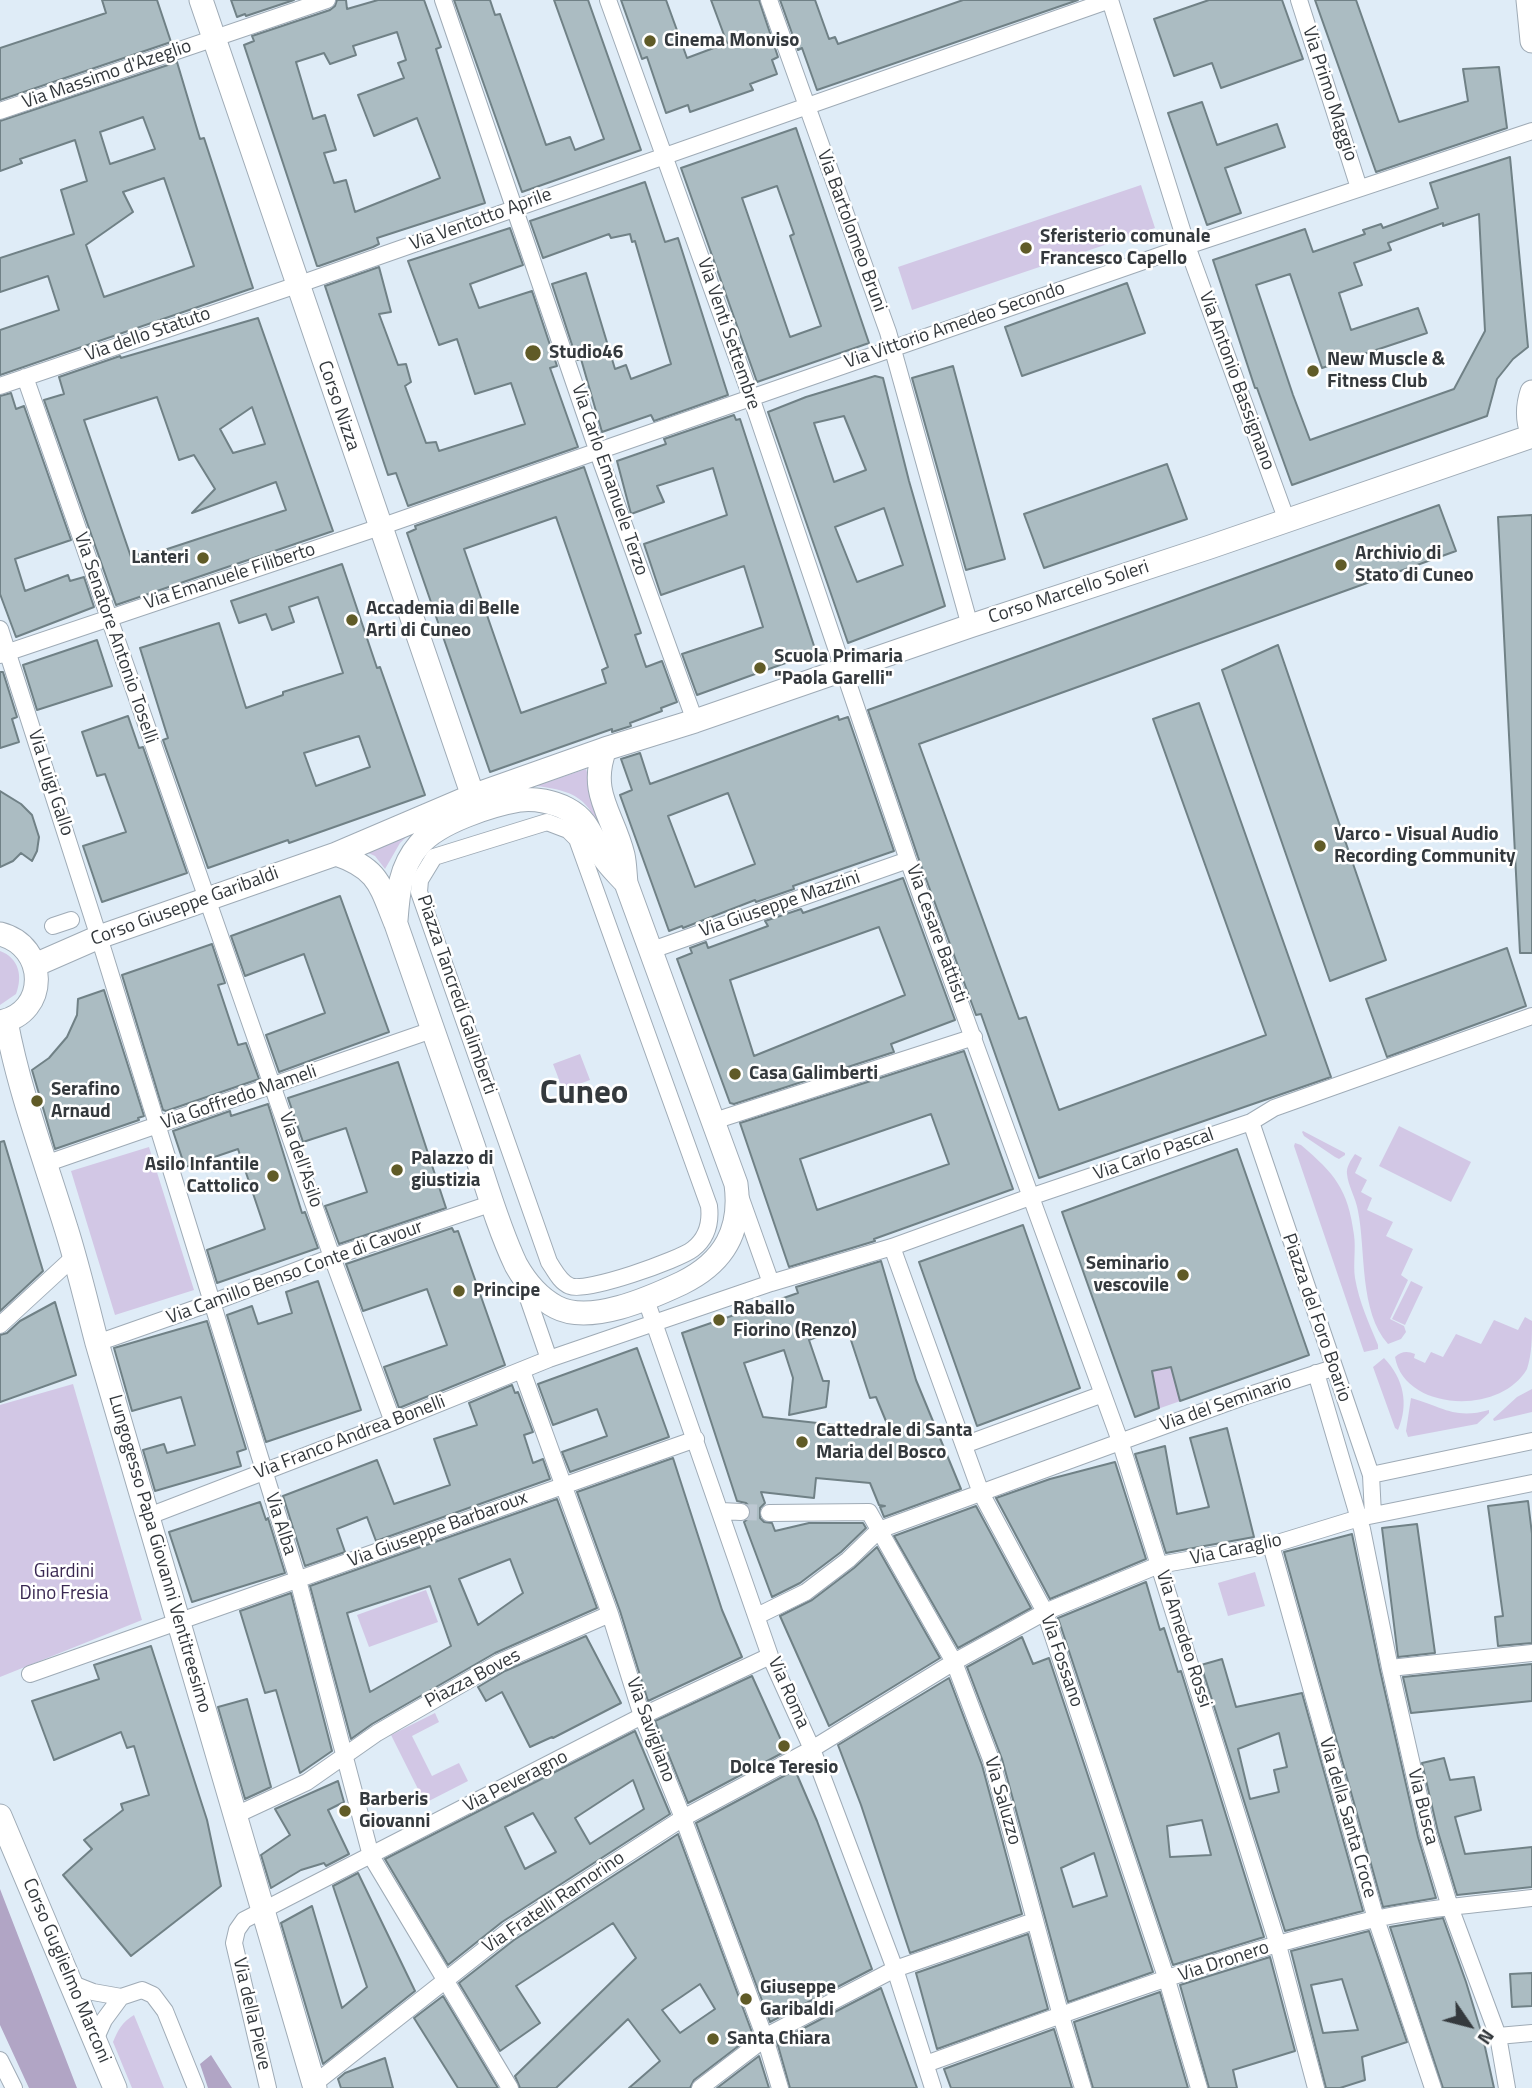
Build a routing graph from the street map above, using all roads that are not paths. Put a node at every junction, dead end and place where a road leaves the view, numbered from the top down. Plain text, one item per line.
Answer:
1 (201, 0) edge
2 (327, 0) edge
3 (443, 0) edge
4 (608, 0) edge
5 (769, 0) edge
6 (1110, 0) edge
7 (1299, 0) edge
8 (1528, 0) edge
9 (214, 37) junction
10 (1532, 41) edge
11 (807, 105) junction
12 (0, 111) edge
13 (1532, 131) edge
14 (664, 155) junction
15 (1359, 188) junction
16 (514, 207) junction
17 (1187, 246) junction
18 (297, 285) junction
19 (893, 348) junction
20 (24, 377) junction
21 (0, 386) edge
22 (1532, 392) edge
23 (751, 397) junction
24 (1532, 435) edge
25 (598, 451) junction
26 (1287, 521) junction
27 (380, 527) junction
28 (107, 617) junction
29 (970, 626) junction
30 (0, 629) edge
31 (4, 653) edge
32 (844, 670) junction
33 (695, 721) junction
34 (605, 749) junction
35 (475, 804) junction
36 (336, 854) junction
37 (908, 860) junction
38 (626, 883) junction
39 (206, 899) junction
40 (71, 920) dead end
41 (396, 924) junction
42 (53, 926) dead end
43 (0, 934) edge
44 (99, 937) junction
45 (652, 950) junction
46 (35, 965) junction
47 (1532, 1016) edge
48 (3, 1021) edge
49 (432, 1030) junction
50 (974, 1037) junction
51 (273, 1085) junction
52 (713, 1121) junction
53 (1251, 1122) junction
54 (156, 1127) junction
55 (45, 1164) junction
56 (736, 1184) junction
57 (1030, 1197) junction
58 (493, 1203) junction
59 (892, 1247) junction
60 (75, 1256) junction
61 (332, 1257) junction
62 (675, 1258) joint
63 (517, 1265) junction
64 (771, 1283) junction
65 (645, 1297) junction
66 (211, 1303) junction
67 (654, 1322) junction
68 (0, 1325) edge
69 (97, 1343) junction
70 (549, 1359) junction
71 (1333, 1368) junction
72 (522, 1371) junction
73 (1316, 1373) junction
74 (1103, 1394) junction
75 (393, 1422) junction
76 (696, 1439) junction
77 (1120, 1441) junction
78 (1532, 1441) edge
79 (964, 1445) junction
80 (264, 1472) junction
81 (1371, 1475) junction
82 (1532, 1483) edge
83 (564, 1485) junction
84 (981, 1493) junction
85 (721, 1511) junction
86 (741, 1512) tunnel mouth
87 (769, 1513) tunnel mouth
88 (149, 1516) junction
89 (1366, 1517) junction
90 (879, 1530) junction
91 (1271, 1545) junction
92 (1159, 1565) junction
93 (298, 1580) junction
94 (1045, 1612) junction
95 (610, 1614) junction
96 (757, 1616) junction
97 (180, 1622) junction
98 (1532, 1653) edge
99 (771, 1656) junction
100 (954, 1662) junction
101 (1390, 1668) junction
102 (30, 1674) dead end
103 (642, 1717) junction
104 (812, 1749) junction
105 (343, 1756) junction
106 (236, 1815) junction
107 (0, 1816) edge
108 (684, 1818) junction
109 (372, 1856) junction
110 (1532, 1898) edge
111 (1450, 1907) junction
112 (262, 1911) junction
113 (1376, 1919) junction
114 (1034, 1921) junction
115 (1278, 1945) junction
116 (895, 1969) junction
117 (444, 1980) junction
118 (1167, 1980) junction
119 (70, 1983) junction
120 (121, 1997) junction
121 (1061, 2016) junction
122 (1532, 2034) edge
123 (1498, 2036) junction
124 (765, 2038) junction
125 (95, 2040) junction
126 (0, 2060) edge
127 (926, 2064) junction
128 (314, 2086) edge
129 (14, 2088) edge
130 (115, 2088) edge
131 (196, 2088) edge
132 (268, 2088) edge
133 (510, 2088) edge
134 (700, 2088) edge
135 (780, 2088) edge
136 (932, 2088) edge
137 (1083, 2088) edge
138 (1199, 2088) edge
139 (1316, 2088) edge
140 (1433, 2088) edge
141 (1507, 2088) edge

1 - 9 street, Corso Nizza
2 - 9 street, Via Massimo d'Azeglio
3 - 16 street, Via Carlo Emanuele Terzo
4 - 14 street, Via Venti Settembre
5 - 11 street, Via Bartolomeo Bruni
6 - 11 street
6 - 17 street, Via Antonio Bassignano
7 - 15 street, Via Primo Maggio
8 - 10 street
9 - 12 street, Via Massimo d'Azeglio
9 - 18 street, Corso Nizza
11 - 14 street, Via Ventotto Aprile
11 - 19 street, Via Bartolomeo Bruni
13 - 15 street, Via Vittorio Amedeo Secondo
14 - 16 street, Via Ventotto Aprile
14 - 23 street, Via Venti Settembre
15 - 17 street, Via Vittorio Amedeo Secondo
16 - 18 street, Via Ventotto Aprile
16 - 25 street, Via Carlo Emanuele Terzo
17 - 19 street, Via Vittorio Amedeo Secondo
17 - 26 street, Via Antonio Bassignano
18 - 20 street, Via dello Statuto
18 - 27 street, Corso Nizza
19 - 23 street, Via Vittorio Amedeo Secondo
19 - 29 street, Via Bartolomeo Bruni
20 - 21 street, Via dello Statuto
20 - 28 street, Via Senatore Antonio Toselli
22 - 24 street
23 - 25 street, Via Vittorio Amedeo Secondo
23 - 32 street, Via Venti Settembre
24 - 26 street, Corso Marcello Soleri
25 - 27 street, Via Vittorio Amedeo Secondo
25 - 33 street, Via Carlo Emanuele Terzo
26 - 29 street, Corso Marcello Soleri
27 - 28 street, Via Emanuele Filiberto
27 - 35 street, Corso Nizza
28 - 31 street, Via Emanuele Filiberto
28 - 39 street, Via Senatore Antonio Toselli
29 - 32 street, Corso Marcello Soleri
30 - 31 street, Via Luigi Gallo
31 - 44 street, Via Luigi Gallo
32 - 33 street, Corso Marcello Soleri
32 - 37 street, Via Cesare Battisti
33 - 34 street, Corso Marcello Soleri
34 - 35 street, Piazza Tancredi Galimberti
34 - 38 street, Piazza Tancredi Galimberti
35 - 36 street, Piazza Tancredi Galimberti
35 - 38 street, Piazza Tancredi Galimberti
35 - 41 street, Piazza Tancredi Galimberti
36 - 39 street, Corso Giuseppe Garibaldi
36 - 41 street, Piazza Tancredi Galimberti
37 - 45 street, Via Giuseppe Mazzini
37 - 50 street, Via Cesare Battisti
38 - 45 street, Piazza Tancredi Galimberti
39 - 44 street, Corso Giuseppe Garibaldi
39 - 51 street, Via dell'Asilo
40 - 42 street
41 - 49 street, Piazza Tancredi Galimberti
43 - 46 street
44 - 46 street, Corso Giuseppe Garibaldi
44 - 54 street, Via Alba
45 - 52 street, Piazza Tancredi Galimberti
46 - 48 street
47 - 53 street, Via Carlo Pascal
48 - 55 street, Lungogesso Papa Giovanni Ventitreesimo
49 - 51 street, Via Goffredo Mameli
49 - 58 street, Piazza Tancredi Galimberti
50 - 52 street
50 - 57 street, Via Cesare Battisti
51 - 54 street, Via Goffredo Mameli
51 - 61 street, Via dell'Asilo
52 - 56 street, Piazza Tancredi Galimberti
53 - 57 street, Via Carlo Pascal
53 - 71 street, Piazza del Foro Boario
54 - 55 street, Via Goffredo Mameli
54 - 66 street, Via Alba
55 - 60 street, Lungogesso Papa Giovanni Ventitreesimo
56 - 64 street, Piazza Tancredi Galimberti
56 - 65 street, Piazza Tancredi Galimberti
57 - 59 street, Via Carlo Pascal
57 - 74 street, Via Amedeo Rossi
58 - 61 street, Via Camillo Benso Conte di Cavour
58 - 63 street, Piazza Tancredi Galimberti
59 - 64 street, Via Carlo Pascal
59 - 79 street, Via Fossano
60 - 68 street
60 - 69 street, Lungogesso Papa Giovanni Ventitreesimo
61 - 66 street, Via Camillo Benso Conte di Cavour
61 - 75 street, Via dell'Asilo
62 - 62 street, Piazza Tancredi Galimberti
63 - 65 street, Piazza Tancredi Galimberti
63 - 70 street, Piazza Tancredi Galimberti
64 - 67 street
65 - 67 street, Via Roma
66 - 69 street, Via Camillo Benso Conte di Cavour
66 - 80 street, Via Alba
67 - 70 street
67 - 76 street, Via Roma
69 - 88 street, Lungogesso Papa Giovanni Ventitreesimo
70 - 72 street, Via Franco Andrea Bonelli
71 - 73 street, Via del Seminario
71 - 81 street, Piazza del Foro Boario
72 - 75 street, Via Franco Andrea Bonelli
72 - 83 street, Via Savigliano
73 - 77 street, Via del Seminario
73 - 89 street, Piazza del Foro Boario
74 - 77 street, Via Amedeo Rossi
74 - 79 street
75 - 80 street, Via Franco Andrea Bonelli
76 - 83 street, Via Giuseppe Barbaroux
76 - 85 street, Via Roma
77 - 84 street, Via del Seminario
77 - 92 street, Via Amedeo Rossi
78 - 81 street
79 - 84 street, Via Fossano
80 - 88 street, Via Franco Andrea Bonelli
80 - 93 street, Via Alba
81 - 89 street, Piazza del Foro Boario
82 - 89 street, Via Caraglio
83 - 93 street, Via Giuseppe Barbaroux
83 - 95 street, Via Savigliano
84 - 90 street
84 - 94 street, Via Fossano
85 - 86 street
85 - 96 street, Via Roma
87 - 90 street
88 - 97 street, Lungogesso Papa Giovanni Ventitreesimo
89 - 91 street, Via Caraglio
89 - 101 street, Via Busca
90 - 96 street
90 - 100 street, Via Saluzzo
91 - 92 street, Via Caraglio
91 - 113 street, Via della Santa Croce
92 - 94 street, Via Caraglio
92 - 115 street, Via Amedeo Rossi
93 - 97 street, Via Giuseppe Barbaroux
93 - 105 street, Via Alba
94 - 100 street, Via Caraglio
94 - 118 street, Via Fossano
95 - 103 street, Via Savigliano
95 - 105 street, Piazza Boves
96 - 99 street, Via Roma
97 - 102 street, Via Giuseppe Barbaroux
97 - 106 street, Lungogesso Papa Giovanni Ventitreesimo
98 - 101 street
99 - 103 street, Via Peveragno
99 - 104 street, Via Roma
100 - 104 street, Via Caraglio
100 - 114 street, Via Saluzzo
101 - 111 street, Via Busca
103 - 108 street, Via Savigliano
103 - 109 street, Via Peveragno
104 - 108 street, Via Fratelli Ramorino
104 - 116 street, Via Roma
105 - 106 street, Piazza Boves
105 - 109 street, Via Alba
106 - 112 street, Lungogesso Papa Giovanni Ventitreesimo
107 - 119 street, Corso Guglielmo Marconi
108 - 117 street, Via Fratelli Ramorino
108 - 124 street, Via Savigliano
109 - 112 street, Via Peveragno
109 - 117 street, Via Alba
110 - 111 street, Via Dronero
111 - 113 street, Via Dronero
111 - 123 street, Via Busca
112 - 128 street, Lungogesso Papa Giovanni Ventitreesimo
112 - 132 street, Via della Pieve
113 - 115 street, Via Dronero
113 - 140 street, Via della Santa Croce
114 - 116 street
114 - 121 street, Via Saluzzo
115 - 118 street, Via Dronero
115 - 139 street, Via Amedeo Rossi
116 - 124 street
116 - 127 street, Via Roma
117 - 128 street, Via Fratelli Ramorino
117 - 133 street, Via Alba
118 - 121 street, Via Dronero
118 - 138 street, Via Fossano
119 - 120 street
119 - 125 street, Corso Guglielmo Marconi
120 - 125 street
120 - 131 street
121 - 127 street, Via Dronero
121 - 137 street, Via Saluzzo
122 - 123 street
123 - 141 street, Via Busca
124 - 134 street
124 - 135 street, Via Savigliano
125 - 130 street, Corso Guglielmo Marconi
126 - 129 street
127 - 136 street, Via Roma

